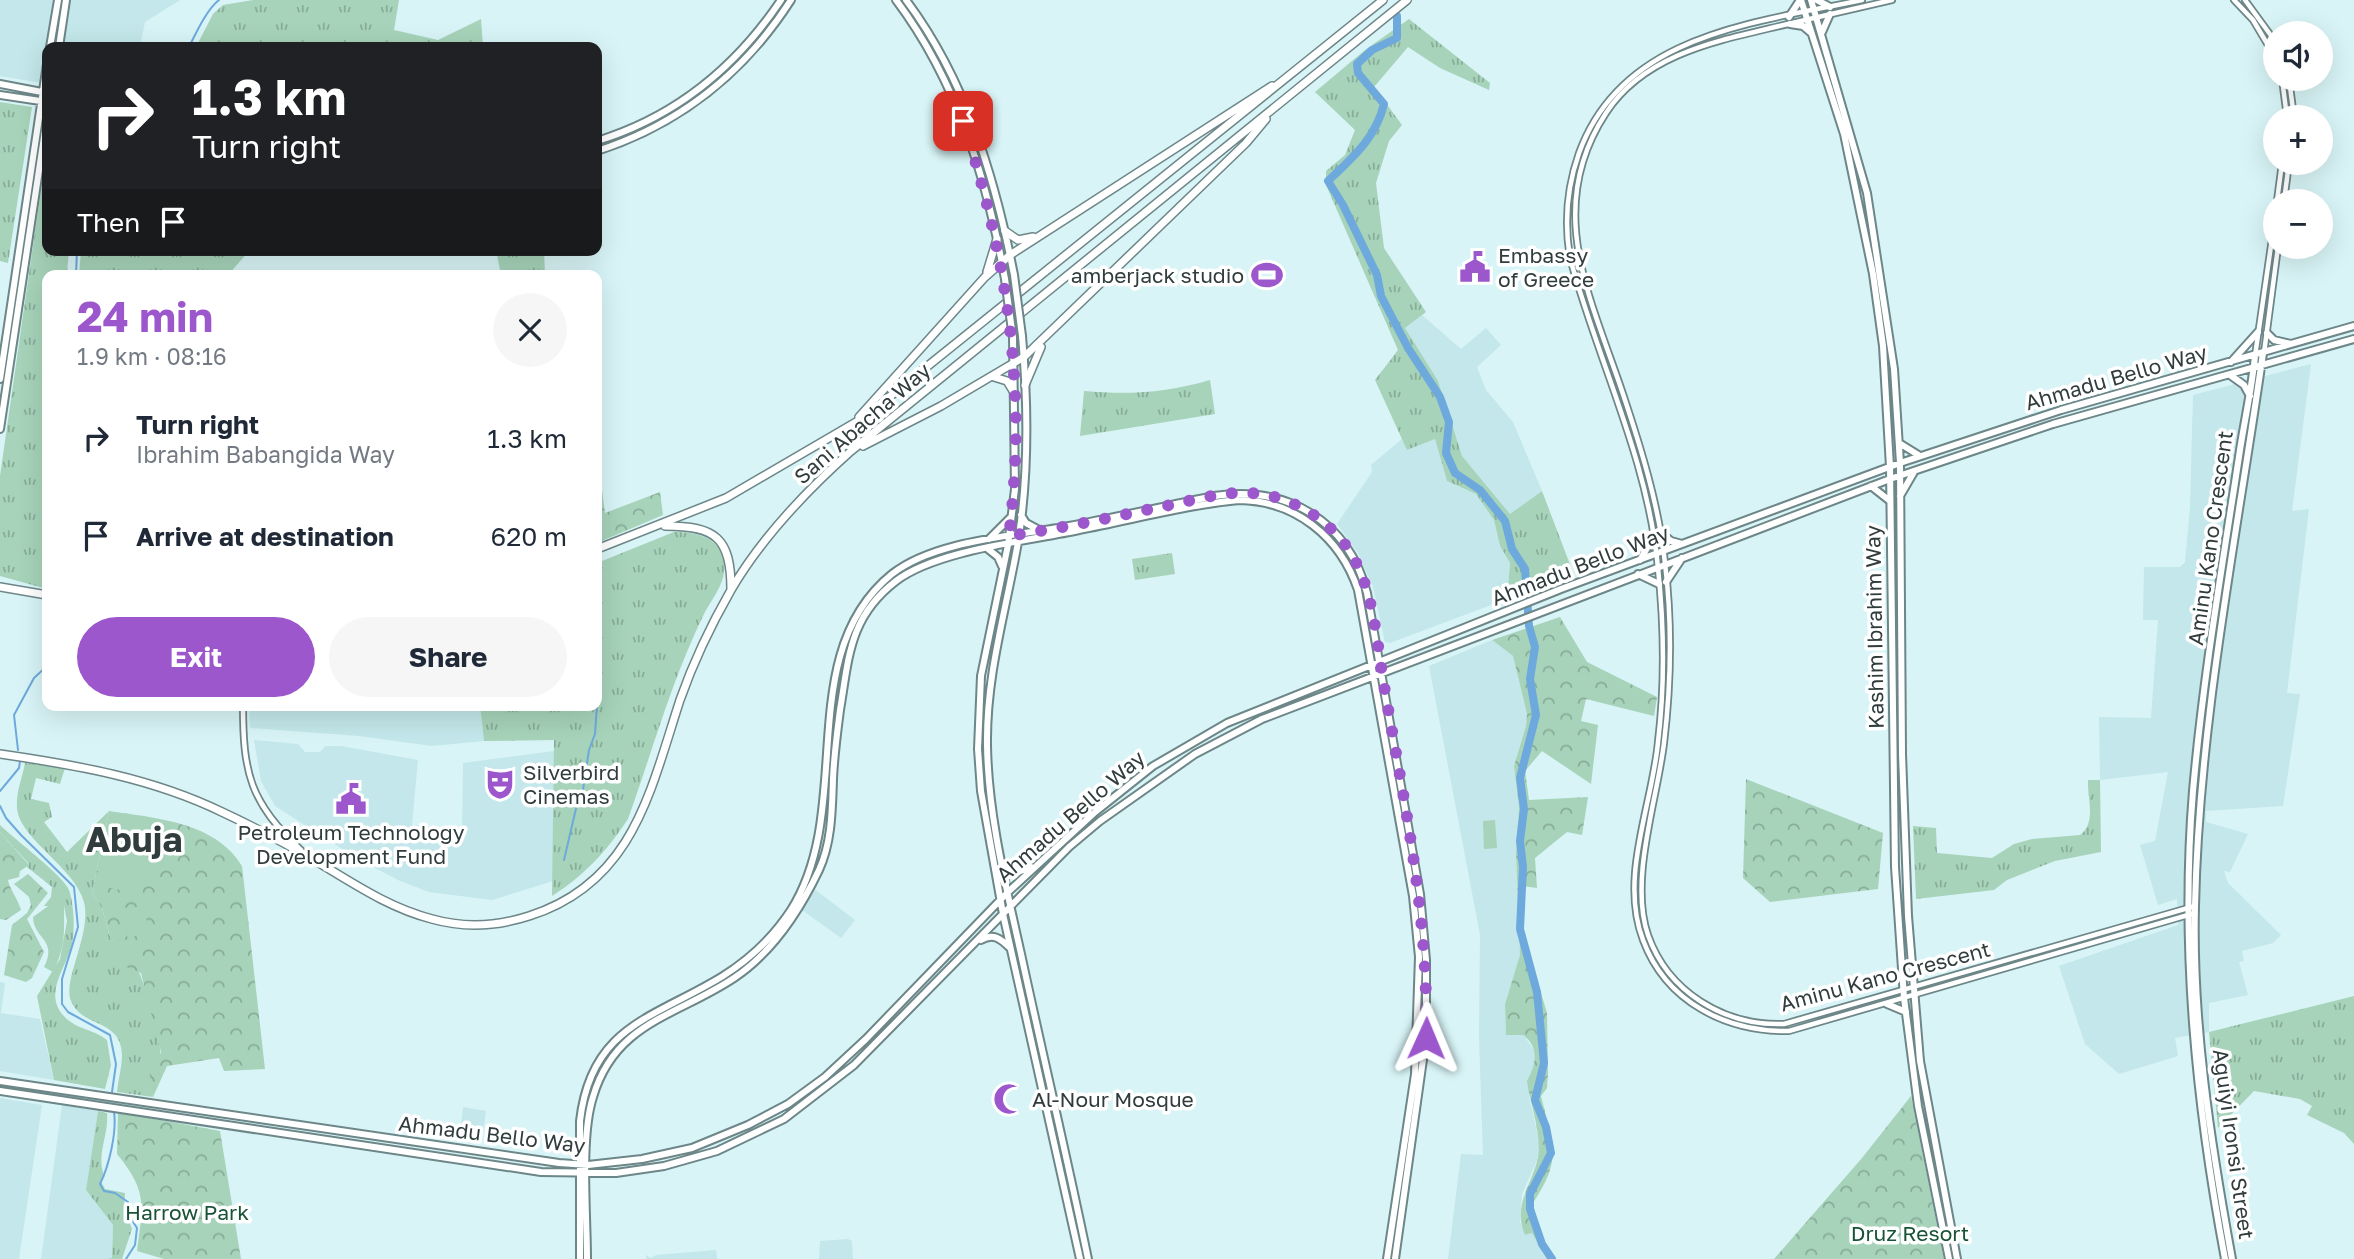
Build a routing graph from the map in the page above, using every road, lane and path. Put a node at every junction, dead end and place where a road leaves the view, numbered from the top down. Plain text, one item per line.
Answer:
1 (58, 0) edge
2 (66, 0) edge
3 (781, 0) edge
4 (791, 0) edge
5 (896, 0) edge
6 (906, 0) edge
7 (1383, 0) edge
8 (1407, 0) edge
9 (1801, 0) edge
10 (1811, 0) edge
11 (1817, 0) edge
12 (1862, 0) edge
13 (1892, 0) edge
14 (2234, 0) edge
15 (2245, 0) edge
16 (1830, 11) junction
17 (1815, 14) junction
18 (1807, 16) junction
19 (1789, 20) junction
20 (2263, 25) edge
21 (1822, 34) junction
22 (1812, 35) junction
23 (2263, 37) edge
24 (51, 42) edge
25 (59, 42) edge
26 (1291, 76) junction
27 (0, 84) edge
28 (42, 91) edge
29 (0, 95) edge
30 (42, 102) edge
31 (1278, 105) junction
32 (42, 109) edge
33 (602, 139) edge
34 (42, 148) edge
35 (602, 149) edge
36 (1005, 231) junction
37 (1037, 237) junction
38 (997, 239) junction
39 (1010, 256) junction
40 (2269, 259) edge
41 (2276, 259) edge
42 (1002, 262) junction
43 (985, 277) junction
44 (13, 316) junction
45 (2354, 326) edge
46 (2258, 332) junction
47 (2267, 333) junction
48 (1049, 335) junction
49 (2354, 340) edge
50 (2293, 345) junction
51 (2263, 353) junction
52 (2255, 356) junction
53 (1024, 357) junction
54 (1015, 363) junction
55 (2230, 363) junction
56 (2254, 369) junction
57 (2261, 370) junction
58 (2230, 375) junction
59 (993, 377) junction
60 (0, 379) edge
61 (1025, 385) junction
62 (1015, 394) junction
63 (2250, 396) junction
64 (1, 416) edge
65 (0, 426) edge
66 (846, 430) junction
67 (1899, 443) junction
68 (851, 451) junction
69 (1889, 453) junction
70 (1920, 456) junction
71 (1900, 463) junction
72 (1890, 467) junction
73 (1915, 471) junction
74 (1875, 472) junction
75 (1899, 476) junction
76 (1890, 479) junction
77 (1871, 486) junction
78 (1899, 497) junction
79 (1890, 501) junction
80 (1021, 514) junction
81 (1012, 515) junction
82 (660, 526) junction
83 (1041, 531) junction
84 (1659, 531) junction
85 (1019, 535) junction
86 (1009, 536) junction
87 (1653, 538) junction
88 (1034, 539) junction
89 (988, 540) junction
90 (1017, 544) junction
91 (1007, 545) junction
92 (1684, 545) junction
93 (602, 547) edge
94 (988, 549) junction
95 (1660, 553) junction
96 (1684, 556) junction
97 (1014, 558) junction
98 (1639, 561) junction
99 (1662, 564) junction
100 (1003, 569) junction
101 (1636, 574) junction
102 (1663, 583) junction
103 (0, 587) edge
104 (731, 590) junction
105 (42, 594) edge
106 (1380, 661) junction
107 (1371, 664) junction
108 (1382, 674) junction
109 (1373, 677) junction
110 (243, 711) edge
111 (0, 754) edge
112 (309, 857) junction
113 (1002, 862) junction
114 (1036, 865) junction
115 (1008, 892) junction
116 (1001, 900) junction
117 (1011, 907) junction
118 (2191, 910) junction
119 (1003, 914) junction
120 (970, 947) junction
121 (1010, 948) junction
122 (1914, 988) junction
123 (1902, 991) junction
124 (1915, 997) junction
125 (1887, 1003) junction
126 (1906, 1012) junction
127 (2193, 1035) joint
128 (2202, 1035) joint
129 (0, 1081) edge
130 (0, 1091) edge
131 (584, 1164) junction
132 (584, 1175) junction
133 (580, 1259) edge
134 (587, 1259) edge
135 (1080, 1259) edge
136 (1088, 1259) edge
137 (1387, 1259) edge
138 (1395, 1259) edge
139 (1949, 1259) edge
140 (1958, 1259) edge
141 (2225, 1259) edge
142 (2232, 1259) edge

1 - 24 main road
2 - 25 main road
3 - 33 main road
4 - 35 main road
5 - 38 main road
6 - 36 main road
7 - 26 highway, Sani Abacha Way
8 - 31 highway, Sani Abacha Way
9 - 18 main road, Kashim Ibrahim Way
9 - 19 main road
10 - 17 main road, Kashim Ibrahim Way
11 - 16 main road
12 - 16 street
13 - 16 street, Aminu Kano Crescent
14 - 23 street
15 - 20 street
16 - 17 street, Aminu Kano Crescent
16 - 21 main road
17 - 18 street, Aminu Kano Crescent
17 - 21 main road, Kashim Ibrahim Way
18 - 19 street, Aminu Kano Crescent
18 - 22 main road, Kashim Ibrahim Way
19 - 22 main road
19 - 84 street, Aminu Kano Crescent
19 - 87 street, Aminu Kano Crescent
21 - 67 main road, Kashim Ibrahim Way
22 - 69 main road, Kashim Ibrahim Way
26 - 37 highway
26 - 66 highway, Sani Abacha Way
27 - 28 main road
29 - 30 main road
31 - 48 highway
31 - 68 highway, Sani Abacha Way
32 - 44 main road
34 - 44 main road
36 - 37 highway
36 - 39 main road
37 - 39 highway
38 - 42 main road
38 - 43 highway
39 - 42 highway
39 - 53 main road, bridge
40 - 46 street, Aminu Kano Crescent
41 - 47 street
42 - 43 highway
42 - 54 main road, bridge
43 - 66 highway
44 - 60 main road
44 - 64 main road
45 - 50 main road, Ahmadu Bello Way
46 - 52 street, Aminu Kano Crescent
46 - 55 main road
47 - 50 main road
47 - 51 street
48 - 53 highway
48 - 61 highway
49 - 57 main road, Ahmadu Bello Way
50 - 51 main road, Ahmadu Bello Way
51 - 52 main road, Ahmadu Bello Way
51 - 57 main road, Aminu Kano Crescent
52 - 55 main road, Ahmadu Bello Way
52 - 56 main road, Aminu Kano Crescent
53 - 54 highway
53 - 61 main road
54 - 59 highway
54 - 62 main road
55 - 70 main road, Ahmadu Bello Way
56 - 57 main road, Ahmadu Bello Way
56 - 58 main road, Ahmadu Bello Way
56 - 63 main road, Aminu Kano Crescent
57 - 118 main road, Aminu Kano Crescent
58 - 63 main road
58 - 73 main road, Ahmadu Bello Way
59 - 62 highway
59 - 68 highway
61 - 80 main road
62 - 81 main road
63 - 118 main road, Aminu Kano Crescent
64 - 65 main road
66 - 82 highway, Sani Abacha Way
67 - 70 main road
67 - 71 main road, Kashim Ibrahim Way
68 - 104 highway, Sani Abacha Way
69 - 72 main road, Kashim Ibrahim Way
69 - 74 main road
70 - 71 main road, Ahmadu Bello Way
71 - 72 main road, Ahmadu Bello Way
71 - 75 main road, Kashim Ibrahim Way
72 - 74 main road, Ahmadu Bello Way
72 - 76 main road, Kashim Ibrahim Way
73 - 75 main road, Ahmadu Bello Way
73 - 78 main road
74 - 92 main road, Ahmadu Bello Way
75 - 76 main road, Ahmadu Bello Way
75 - 78 main road, Kashim Ibrahim Way
76 - 77 main road, Ahmadu Bello Way
76 - 79 main road, Kashim Ibrahim Way
77 - 79 main road
77 - 96 main road, Ahmadu Bello Way
78 - 122 main road, Kashim Ibrahim Way
79 - 123 main road, Kashim Ibrahim Way
80 - 83 main road
80 - 85 main road
81 - 86 main road
81 - 89 main road
82 - 93 highway, Sani Abacha Way
82 - 104 highway
83 - 85 main road
83 - 106 main road
84 - 92 main road
84 - 95 street, Aminu Kano Crescent
85 - 86 main road
85 - 90 main road
86 - 89 main road
86 - 91 main road
87 - 95 street, Aminu Kano Crescent
87 - 98 main road
88 - 90 main road
88 - 97 main road
88 - 107 main road
89 - 131 main road
90 - 91 main road
90 - 97 main road
91 - 94 main road
91 - 100 main road
92 - 95 main road, Ahmadu Bello Way
94 - 100 main road
94 - 131 main road
95 - 98 main road, Ahmadu Bello Way
95 - 99 street, Aminu Kano Crescent
96 - 99 main road, Ahmadu Bello Way
96 - 102 main road
97 - 113 main road
98 - 106 main road, Ahmadu Bello Way
99 - 101 main road, Ahmadu Bello Way
99 - 102 street, Aminu Kano Crescent
100 - 116 main road
101 - 102 main road
101 - 108 main road, Ahmadu Bello Way
102 - 123 street, Aminu Kano Crescent
102 - 125 street, Aminu Kano Crescent
103 - 105 highway
104 - 112 highway, Sani Abacha Way
106 - 107 main road, Ahmadu Bello Way
106 - 108 main road
107 - 109 main road
107 - 114 main road, Ahmadu Bello Way
108 - 109 main road, Ahmadu Bello Way
108 - 138 main road
109 - 117 main road, Ahmadu Bello Way
109 - 137 main road
110 - 112 street
111 - 112 highway, Sani Abacha Way
113 - 114 main road
113 - 115 main road
114 - 115 main road, Ahmadu Bello Way
115 - 116 main road, Ahmadu Bello Way
115 - 117 main road
116 - 119 main road
116 - 131 main road, Ahmadu Bello Way
117 - 119 main road, Ahmadu Bello Way
117 - 136 main road
118 - 122 street, Aminu Kano Crescent
118 - 124 street, Aminu Kano Crescent
118 - 127 main road, Aminu Kano Crescent
118 - 128 main road, Aminu Kano Crescent
119 - 120 main road, Ahmadu Bello Way
119 - 121 main road
120 - 121 main road
120 - 132 main road, Ahmadu Bello Way
121 - 135 main road
122 - 123 street, Aminu Kano Crescent
122 - 124 main road, Kashim Ibrahim Way
123 - 124 street, Aminu Kano Crescent
123 - 125 street, Aminu Kano Crescent
123 - 126 main road, Kashim Ibrahim Way
124 - 140 main road, Kashim Ibrahim Way
125 - 126 main road
126 - 139 main road, Kashim Ibrahim Way
127 - 141 main road, Aguiyi Ironsi Street
128 - 142 main road, Aguiyi Ironsi Street
129 - 131 main road, Ahmadu Bello Way
130 - 132 main road, Ahmadu Bello Way
131 - 132 main road
132 - 133 main road
132 - 134 main road

